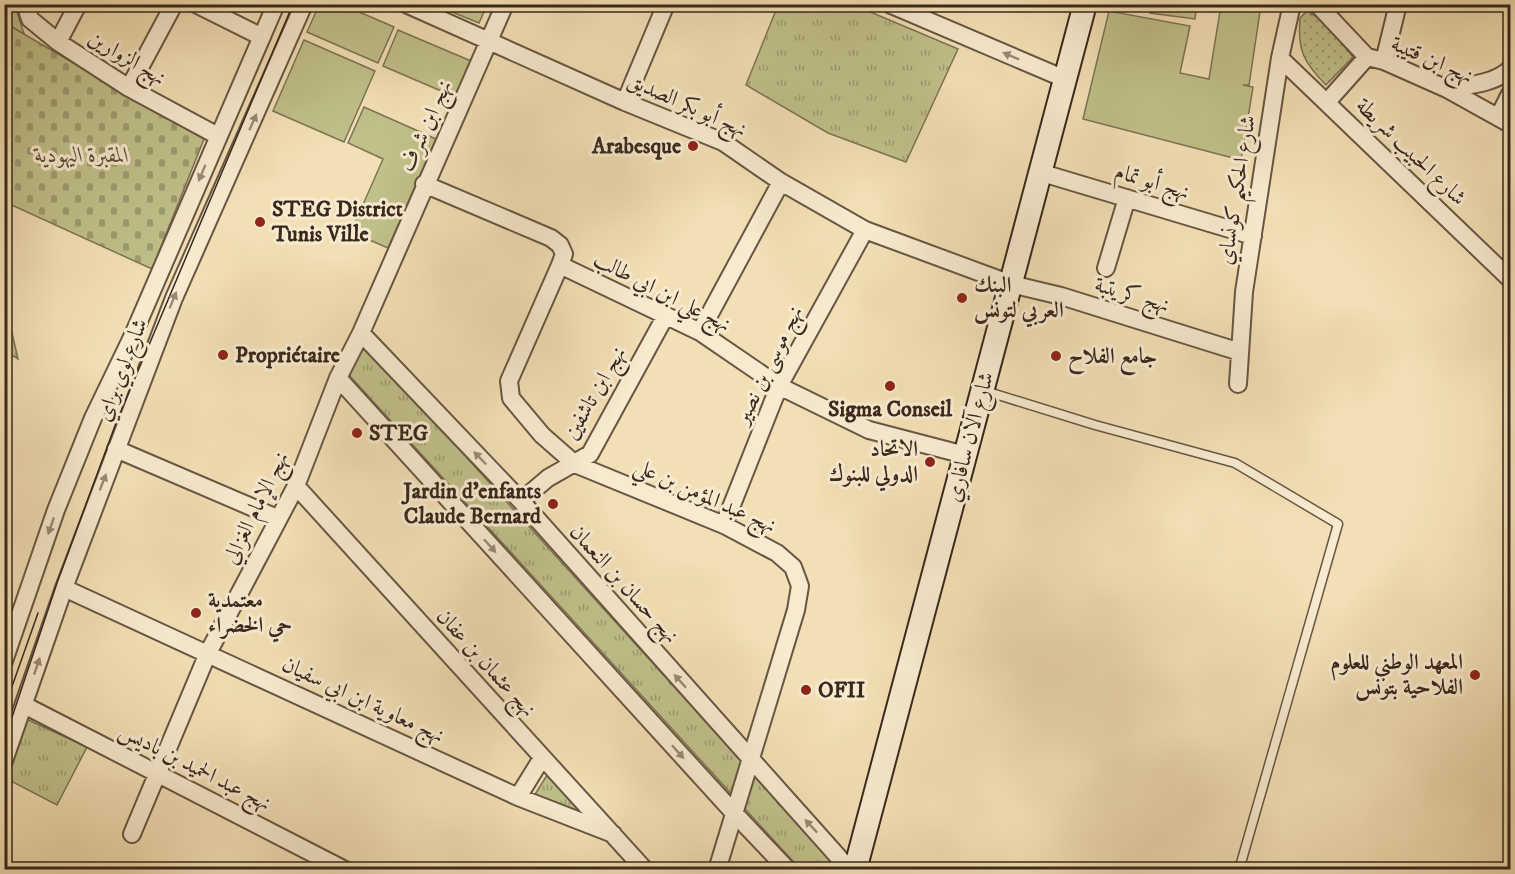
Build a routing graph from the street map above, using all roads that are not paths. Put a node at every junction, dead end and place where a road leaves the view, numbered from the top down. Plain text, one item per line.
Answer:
1 (32, 4) edge
2 (78, 4) edge
3 (174, 4) edge
4 (196, 4) edge
5 (276, 4) edge
6 (304, 4) edge
7 (406, 4) edge
8 (505, 4) edge
9 (666, 4) edge
10 (889, 4) edge
11 (1085, 4) edge
12 (1292, 4) edge
13 (1317, 4) edge
14 (1398, 4) edge
15 (262, 37) junction
16 (489, 40) junction
17 (58, 42) junction
18 (1367, 57) junction
19 (1280, 58) junction
20 (1384, 61) junction
21 (1510, 69) edge
22 (1065, 79) junction
23 (129, 88) junction
24 (1447, 89) junction
25 (1510, 94) edge
26 (625, 102) junction
27 (1327, 102) junction
28 (1505, 120) edge
29 (218, 136) junction
30 (1039, 172) junction
31 (781, 182) junction
32 (424, 184) junction
33 (1127, 198) junction
34 (865, 230) junction
35 (1253, 236) junction
36 (560, 265) junction
37 (1106, 268) dead end
38 (1510, 279) edge
39 (1011, 284) junction
40 (666, 315) junction
41 (700, 332) junction
42 (361, 333) junction
43 (1240, 352) junction
44 (338, 378) junction
45 (1238, 384) dead end
46 (779, 386) junction
47 (982, 390) junction
48 (116, 449) junction
49 (965, 455) junction
50 (575, 464) junction
51 (296, 486) junction
52 (520, 501) junction
53 (278, 518) junction
54 (724, 525) junction
55 (64, 588) junction
56 (208, 653) junction
57 (4, 661) edge
58 (24, 705) junction
59 (542, 758) junction
60 (4, 761) edge
61 (751, 761) junction
62 (158, 774) junction
63 (518, 797) junction
64 (734, 813) junction
65 (132, 834) dead end
66 (613, 834) junction
67 (345, 870) edge
68 (645, 870) edge
69 (717, 870) edge
70 (788, 870) edge
71 (850, 870) edge
72 (855, 870) edge
73 (1239, 870) edge

1 - 17 street, نهج الزوارين
2 - 17 street
3 - 23 street
4 - 15 street
5 - 15 street, شارع لوي براي
48 -> 6 street, شارع لوي براي
7 - 16 street, نهج أبو بكر الصديق
8 - 16 street, نهج ابن شرف
9 - 26 street
22 -> 10 street
11 - 22 street, شارع آلان سافاري
12 - 19 street, شارع الحكيم كونساي
13 - 18 street, نهج ابن قتيبة
14 - 20 street
15 - 29 street, شارع لوي براي
16 - 26 street, نهج أبو بكر الصديق
16 - 32 street, نهج ابن شرف
17 - 23 street, نهج الزوارين
18 - 20 street, نهج ابن قتيبة
18 - 27 street
19 - 27 street, شارع الحبيب شريطة
19 - 35 street, شارع الحكيم كونساي
20 - 24 street, نهج ابن قتيبة
21 - 24 street
22 - 30 street, شارع آلان سافاري
23 - 29 street, نهج الزوارين
24 - 28 street, نهج ابن قتيبة
25 - 28 street
26 - 31 street, نهج أبو بكر الصديق
27 - 38 street, شارع الحبيب شريطة
29 -> 57 street, شارع لوي براي
30 - 33 street, نهج أبو تمام
30 - 39 street, شارع آلان سافاري
31 - 34 street, نهج أبو بكر الصديق
31 - 41 street
32 - 36 street, نهج علي ابن ابي طالب
32 - 42 street, نهج ابن شرف
33 - 35 street, نهج أبو تمام
33 - 37 street
34 - 39 street, نهج أبو بكر الصديق
34 - 46 street, نهج موسى بن نصير
35 - 43 street, شارع الحكيم كونساي
36 - 40 street, نهج علي ابن ابي طالب
36 - 50 street, نهج عبد المؤمن بن علي
39 - 43 street, نهج كريتبة
39 - 47 street, شارع آلان سافاري
40 - 41 street, نهج علي ابن ابي طالب
40 - 50 street, نهج ابن تاشفين
41 - 46 street, نهج علي ابن ابي طالب
42 - 44 street, نهج الإمام الغزالي
52 -> 42 street, نهج حسان بن النعمان
43 - 45 street, شارع الحكيم كونساي
44 - 51 street, نهج الإمام الغزالي
44 -> 64 street
46 - 49 street, نهج علي ابن ابي طالب
46 - 54 street, نهج موسى بن نصير
47 - 49 street, شارع آلان سافاري
47 - 73 lane
48 - 53 street
55 -> 48 street, شارع لوي براي
49 - 72 street, شارع آلان سافاري
50 - 52 street, نهج ابن تاشفين
50 - 54 street, نهج عبد المؤمن بن علي
51 - 53 street, نهج الإمام الغزالي
51 - 59 street, نهج عثمان بن عفان
61 -> 52 street, نهج حسان بن النعمان
53 - 56 street, نهج الإمام الغزالي
54 - 61 street, نهج عبد المؤمن بن علي
55 - 56 street, نهج معاوية ابن ابي سفيان
58 -> 55 street, شارع لوي براي
56 - 62 street, نهج الإمام الغزالي
56 - 63 street, نهج معاوية ابن ابي سفيان
58 - 60 street, شارع لوي براي
58 - 62 street, نهج عبد الحميد بن باديس
59 - 63 street
59 - 66 street, نهج عثمان بن عفان
61 - 64 street, نهج عبد المؤمن بن علي
71 -> 61 street, نهج حسان بن النعمان
62 - 65 street, نهج الإمام الغزالي
62 - 67 street, نهج عبد الحميد بن باديس
63 - 66 street, نهج معاوية ابن ابي سفيان
64 - 69 street, نهج عبد المؤمن بن علي
64 - 70 street
66 - 68 street, نهج عثمان بن عفان

